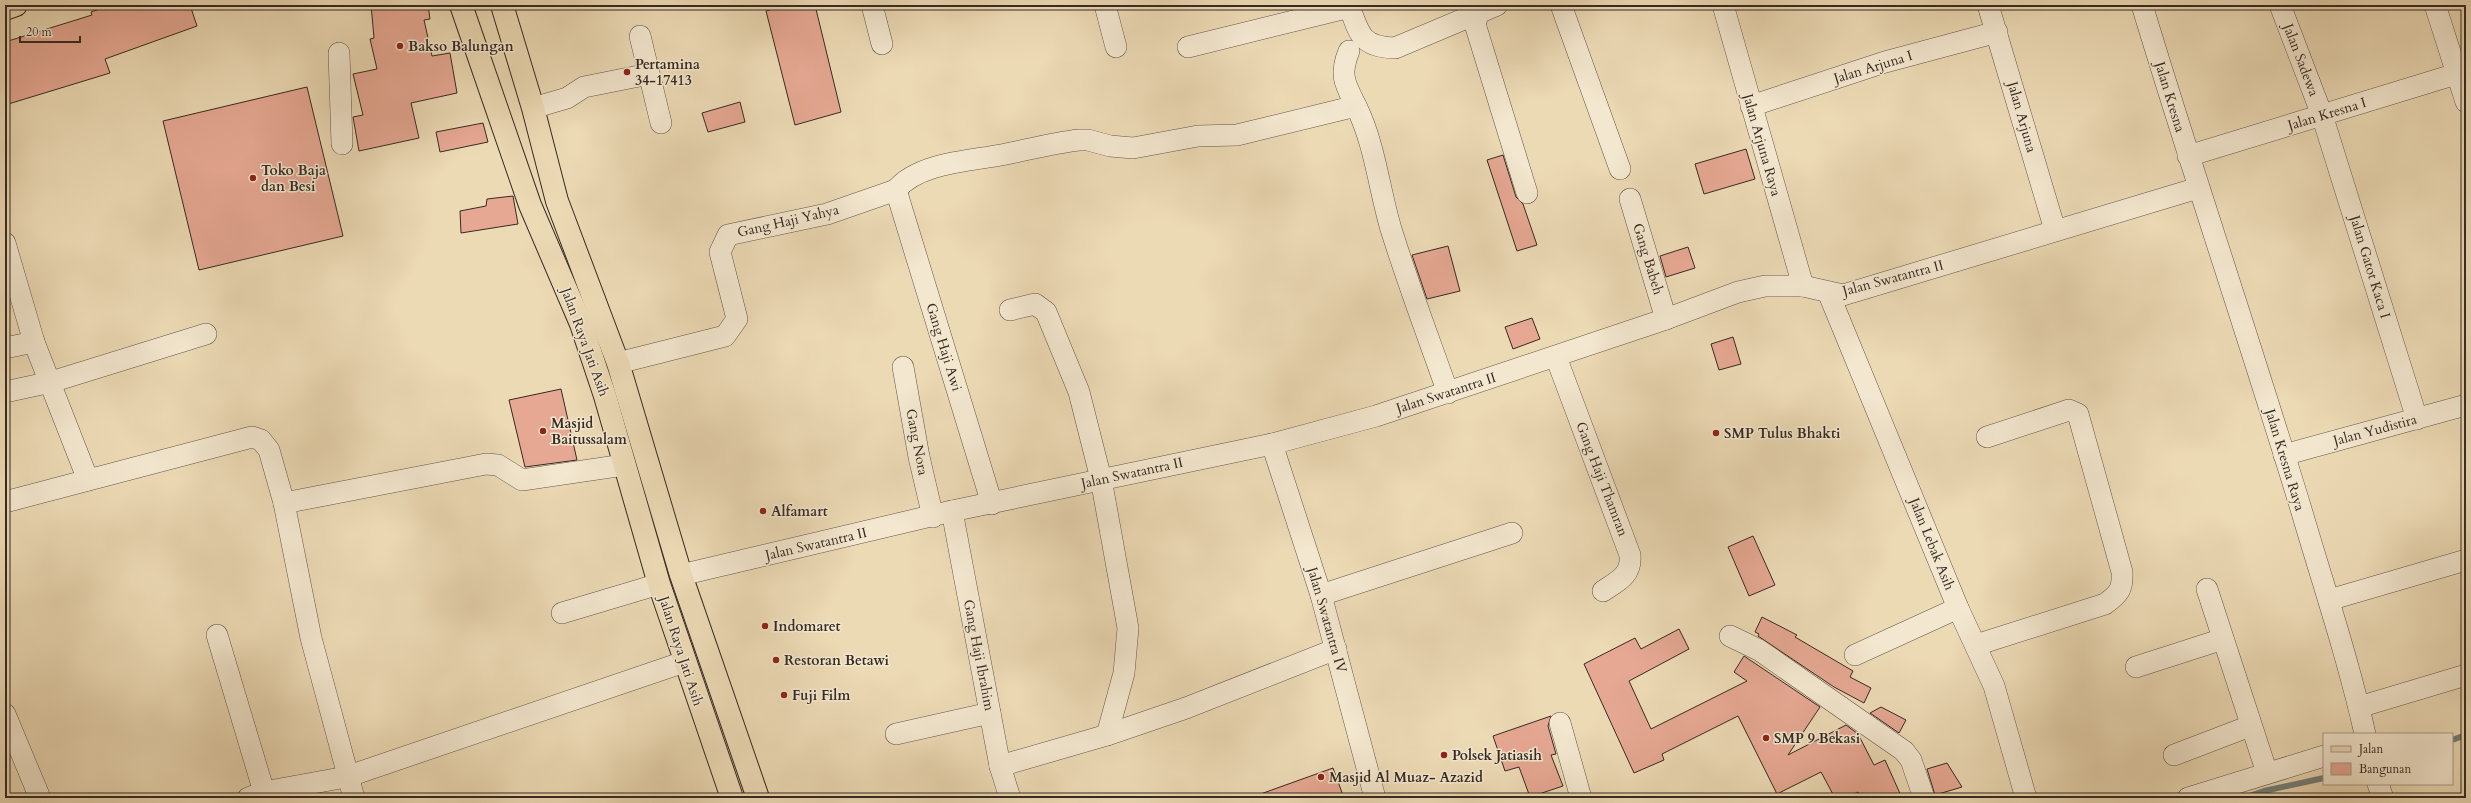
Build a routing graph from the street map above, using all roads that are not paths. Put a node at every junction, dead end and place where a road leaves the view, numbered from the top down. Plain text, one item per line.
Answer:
1 (16, 5) edge
2 (461, 5) edge
3 (872, 5) edge
4 (1104, 5) edge
5 (1561, 5) edge
6 (1723, 5) edge
7 (1988, 5) edge
8 (2142, 5) edge
9 (2280, 5) edge
10 (2435, 5) edge
11 (507, 6) edge
12 (1349, 6) edge
13 (1485, 7) edge
14 (5, 9) edge
15 (1997, 32) junction
16 (640, 36) dead end
17 (882, 44) dead end
18 (1116, 47) dead end
19 (1188, 47) dead end
20 (1349, 51) dead end
21 (339, 53) dead end
22 (2462, 72) edge
23 (649, 74) junction
24 (2466, 102) edge
25 (1356, 106) junction
26 (1751, 106) junction
27 (533, 108) junction
28 (2322, 115) junction
29 (661, 122) dead end
30 (342, 144) dead end
31 (2188, 156) junction
32 (1620, 169) dead end
33 (2198, 188) junction
34 (896, 190) junction
35 (1527, 193) dead end
36 (1630, 199) dead end
37 (2055, 230) junction
38 (5, 243) edge
39 (1803, 286) junction
40 (1828, 292) junction
41 (1010, 310) dead end
42 (1666, 319) junction
43 (206, 334) dead end
44 (34, 342) junction
45 (5, 348) edge
46 (1556, 357) junction
47 (618, 363) junction
48 (903, 367) dead end
49 (51, 382) junction
50 (5, 392) edge
51 (1448, 393) junction
52 (2466, 405) edge
53 (2417, 419) junction
54 (1987, 437) dead end
55 (1272, 444) junction
56 (2284, 455) junction
57 (624, 465) junction
58 (1101, 479) junction
59 (88, 480) junction
60 (5, 502) edge
61 (284, 502) junction
62 (992, 504) junction
63 (943, 514) junction
64 (1512, 533) dead end
65 (2466, 560) edge
66 (681, 575) junction
67 (659, 584) junction
68 (2207, 590) dead end
69 (1603, 592) dead end
70 (1321, 595) junction
71 (2329, 600) junction
72 (1958, 608) junction
73 (562, 613) dead end
74 (218, 634) dead end
75 (1730, 636) dead end
76 (2223, 639) junction
77 (1976, 645) junction
78 (1336, 650) junction
79 (1855, 655) dead end
80 (684, 662) junction
81 (2136, 668) dead end
82 (2466, 675) edge
83 (2359, 707) junction
84 (990, 713) junction
85 (5, 714) edge
86 (1560, 723) dead end
87 (2250, 726) junction
88 (2365, 733) edge
89 (896, 734) dead end
90 (1107, 735) junction
91 (2174, 755) dead end
92 (2323, 756) edge
93 (1000, 766) junction
94 (2267, 773) junction
95 (346, 777) junction
96 (2378, 785) edge
97 (256, 795) edge
98 (40, 798) edge
99 (354, 798) edge
100 (732, 798) edge
101 (758, 798) edge
102 (1010, 798) edge
103 (1375, 798) edge
104 (1581, 798) edge
105 (1924, 798) edge
106 (2026, 798) edge
107 (2188, 798) edge
108 (2383, 798) edge

1 - 14 main road
2 - 57 main road, Jalan Raya Jati Asih
3 - 17 street
4 - 18 street
5 - 32 street
6 - 26 street, Jalan Arjuna Raya
7 - 15 street, Jalan Arjuna
8 - 31 street, Jalan Kresna
9 - 28 street, Jalan Sadewa
10 - 22 street
11 - 27 main road, Jalan Raya Jati Asih
12 - 13 street
12 - 19 street
13 - 35 street
15 - 26 street, Jalan Arjuna I
15 - 37 street, Jalan Arjuna
16 - 23 street
20 - 25 street
21 - 30 street
22 - 24 street
22 - 28 street, Jalan Kresna I
23 - 27 street
23 - 29 street
25 - 34 street
25 - 51 street
26 - 39 street, Jalan Arjuna Raya
27 - 47 main road, Jalan Raya Jati Asih
28 - 31 street, Jalan Kresna I
28 - 53 street, Jalan Gatot Kaca I
31 - 33 street, Jalan Kresna
33 - 37 street, Jalan Swatantra II
33 - 56 street, Jalan Kresna Raya
34 - 47 street, Gang Haji Yahya
34 - 62 street, Gang Haji Awi
36 - 42 street, Gang Babeh
37 - 40 street, Jalan Swatantra II
38 - 44 street
39 - 40 street, Jalan Swatantra II
39 - 42 street, Jalan Swatantra II
40 - 72 street, Jalan Lebak Asih
41 - 58 street
42 - 46 street, Jalan Swatantra II
43 - 49 street
44 - 45 street
44 - 49 street
46 - 51 street, Jalan Swatantra II
46 - 69 street, Gang Haji Thamran
47 - 66 main road, Jalan Raya Jati Asih
48 - 63 street, Gang Nora
49 - 50 street
49 - 59 street
51 - 55 street, Jalan Swatantra II
52 - 53 street, Jalan Yudistira
53 - 56 street, Jalan Yudistira
54 - 77 street
55 - 58 street, Jalan Swatantra II
55 - 70 street, Jalan Swatantra IV
56 - 71 street, Jalan Kresna Raya
57 - 61 street
57 - 67 main road, Jalan Raya Jati Asih
58 - 62 street, Jalan Swatantra II
58 - 90 street
59 - 60 street
59 - 61 street
61 - 95 street
62 - 63 street, Jalan Swatantra II
63 - 66 street, Jalan Swatantra II
63 - 84 street, Gang Haji Ibrahim
64 - 70 street
65 - 71 street
66 - 101 main road, Jalan Raya Jati Asih
67 - 73 street
67 - 80 main road, Jalan Raya Jati Asih
68 - 76 street
70 - 78 street, Jalan Swatantra IV
71 - 83 street, Jalan Kresna Raya
72 - 77 street, Jalan Lebak Asih
72 - 79 street
74 - 97 street
75 - 105 street
76 - 81 street
76 - 87 street
77 - 106 street, Jalan Lebak Asih
78 - 90 street
78 - 103 street, Jalan Swatantra IV
80 - 95 street
80 - 100 main road, Jalan Raya Jati Asih
82 - 83 street
83 - 88 street, Jalan Kresna Raya
84 - 89 street
84 - 93 street, Gang Haji Ibrahim
85 - 98 street
86 - 104 street
87 - 91 street
87 - 94 street
90 - 93 street
92 - 94 street
93 - 102 street, Gang Haji Ibrahim
94 - 107 street
95 - 97 street
95 - 99 street
96 - 108 street

